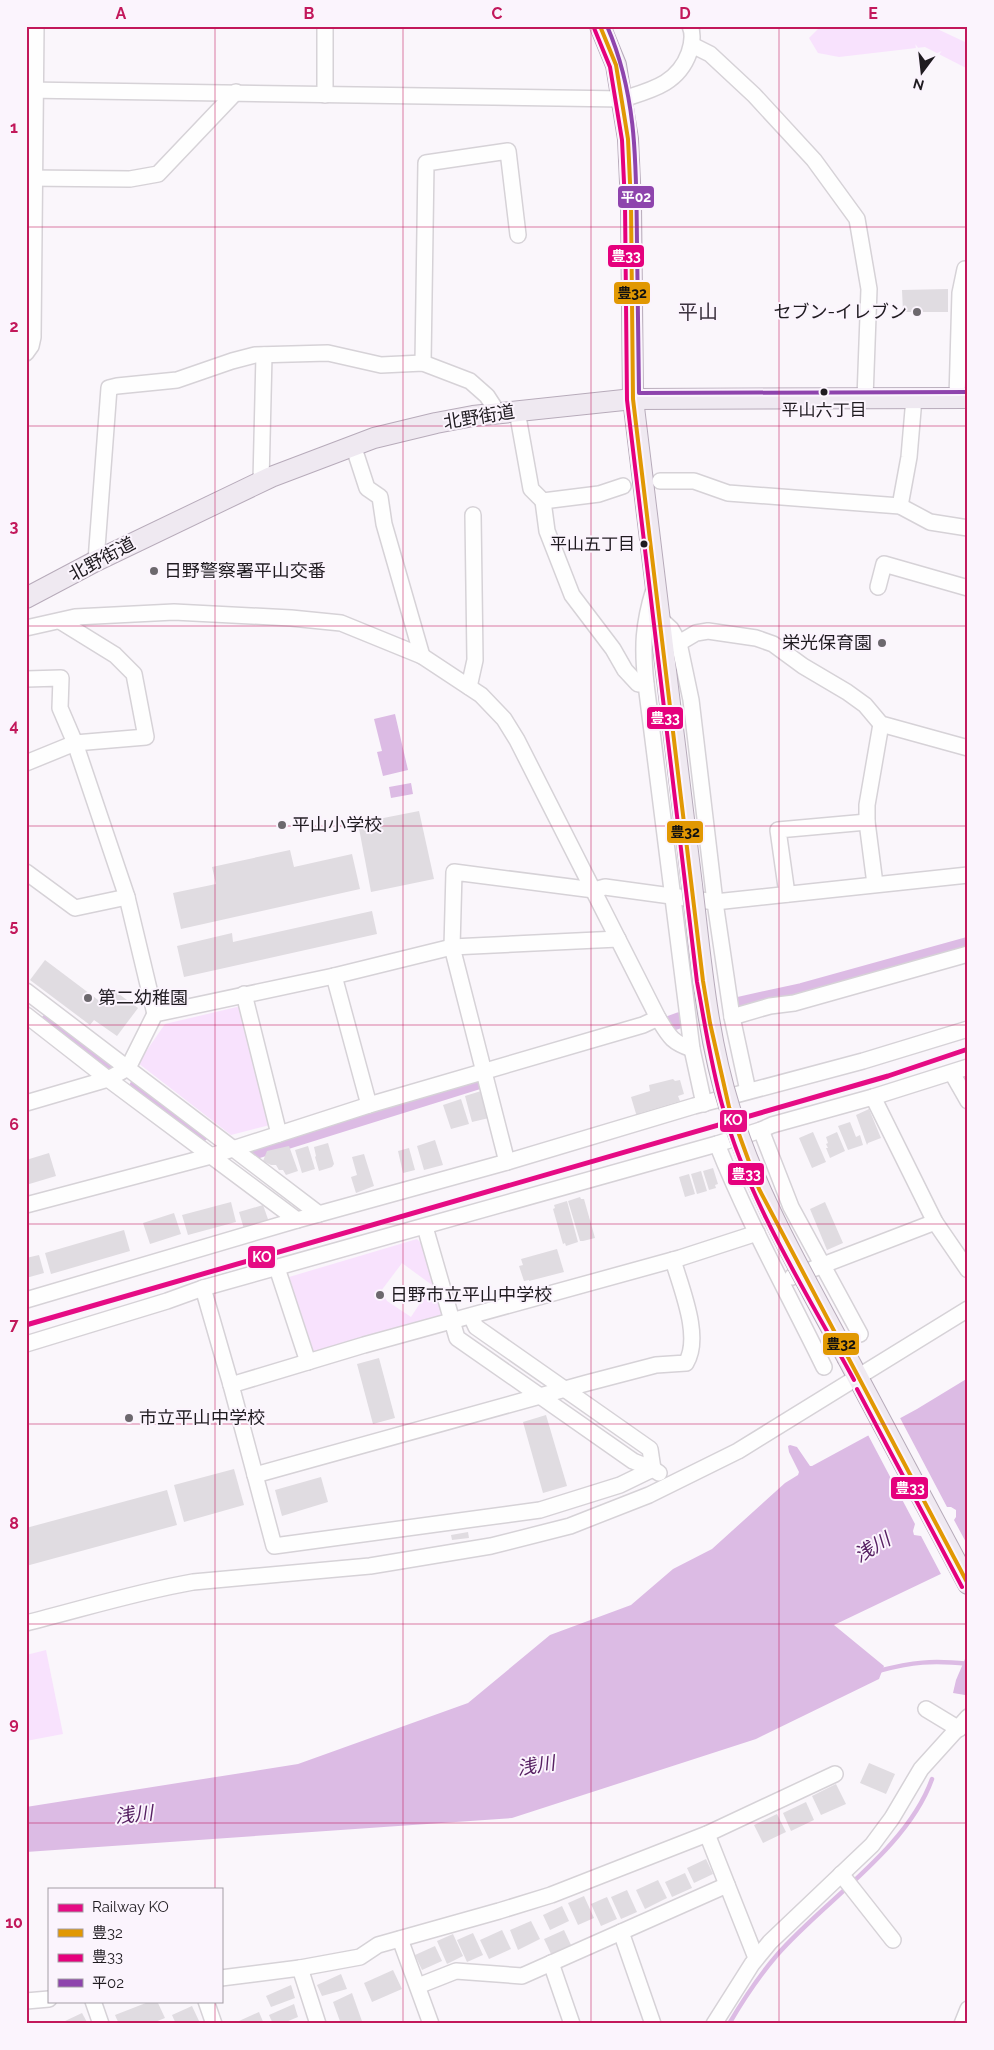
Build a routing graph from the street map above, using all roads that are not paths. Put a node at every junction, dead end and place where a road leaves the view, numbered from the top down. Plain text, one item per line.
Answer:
1 (36, 26) edge
2 (325, 26) edge
3 (600, 26) edge
4 (690, 26) edge
5 (692, 44) junction
6 (31, 90) edge
7 (236, 92) junction
8 (325, 95) junction
9 (622, 99) junction
10 (31, 178) edge
11 (518, 235) dead end
12 (30, 266) edge
13 (968, 269) edge
14 (26, 352) edge
15 (264, 355) junction
16 (423, 363) junction
17 (633, 398) junction
18 (865, 398) junction
19 (914, 398) junction
20 (962, 398) edge
21 (507, 412) junction
22 (353, 445) junction
23 (261, 481) junction
24 (660, 481) dead end
25 (623, 486) dead end
26 (543, 501) junction
27 (900, 506) junction
28 (472, 515) dead end
29 (968, 528) edge
30 (96, 561) junction
31 (655, 585) junction
32 (878, 586) dead end
33 (968, 588) edge
34 (26, 598) edge
35 (659, 618) junction
36 (60, 621) junction
37 (26, 628) edge
38 (679, 643) junction
39 (422, 656) junction
40 (26, 679) edge
41 (646, 684) junction
42 (469, 687) junction
43 (881, 724) junction
44 (75, 743) junction
45 (968, 748) edge
46 (26, 764) edge
47 (867, 822) junction
48 (26, 872) edge
49 (968, 875) edge
50 (875, 884) junction
51 (594, 890) junction
52 (788, 894) junction
53 (672, 897) junction
54 (127, 898) junction
55 (715, 902) junction
56 (720, 932) junction
57 (618, 939) junction
58 (678, 940) junction
59 (709, 946) junction
60 (452, 947) junction
61 (968, 954) edge
62 (334, 976) junction
63 (244, 994) junction
64 (30, 998) edge
65 (155, 1014) junction
66 (26, 1015) edge
67 (732, 1017) junction
68 (658, 1018) junction
69 (968, 1028) edge
70 (692, 1049) junction
71 (968, 1067) edge
72 (128, 1068) junction
73 (484, 1070) junction
74 (952, 1072) junction
75 (108, 1079) junction
76 (748, 1091) junction
77 (722, 1092) dead end
78 (873, 1097) junction
79 (968, 1101) edge
80 (26, 1103) edge
81 (704, 1104) junction
82 (369, 1105) junction
83 (761, 1130) junction
84 (279, 1134) junction
85 (717, 1144) junction
86 (740, 1146) dead end
87 (235, 1149) junction
88 (212, 1156) junction
89 (507, 1162) junction
90 (26, 1205) edge
91 (319, 1214) junction
92 (297, 1220) junction
93 (935, 1222) junction
94 (425, 1227) junction
95 (756, 1233) junction
96 (673, 1260) junction
97 (821, 1265) junction
98 (277, 1268) junction
99 (968, 1270) edge
100 (798, 1274) junction
101 (783, 1282) junction
102 (203, 1288) junction
103 (26, 1300) edge
104 (968, 1309) edge
105 (471, 1316) junction
106 (453, 1321) junction
107 (860, 1334) dead end
108 (26, 1344) edge
109 (308, 1362) junction
110 (824, 1367) dead end
111 (861, 1381) junction
112 (232, 1384) junction
113 (565, 1390) junction
114 (541, 1396) junction
115 (654, 1469) junction
116 (255, 1475) junction
117 (672, 1484) junction
118 (968, 1584) edge
119 (26, 1623) edge
120 (926, 1709) dead end
121 (963, 1723) edge
122 (835, 1774) dead end
123 (707, 1834) junction
124 (847, 1881) junction
125 (727, 1885) junction
126 (620, 1932) junction
127 (400, 1939) junction
128 (893, 1940) dead end
129 (756, 1958) junction
130 (551, 1963) junction
131 (300, 1968) junction
132 (222, 1978) edge
133 (418, 1986) junction
134 (48, 1999) edge
135 (26, 2001) edge
136 (93, 2002) edge
137 (206, 2002) edge
138 (968, 2009) edge
139 (101, 2024) edge
140 (214, 2024) edge
141 (318, 2024) edge
142 (431, 2024) edge
143 (572, 2024) edge
144 (653, 2024) edge
145 (714, 2024) edge
146 (962, 2024) edge

1 - 6 street
2 - 8 street
3 - 9 main road
4 - 5 street
5 - 9 street
5 - 18 street
6 - 7 street
6 - 10 street
7 - 8 street
7 - 10 street
8 - 9 street
9 - 17 main road
10 - 12 street
11 - 16 street
12 - 14 street
13 - 20 street
15 - 16 street
15 - 23 street
15 - 30 street
16 - 21 street
17 - 18 main road, 北野街道
17 - 21 main road, 北野街道
17 - 31 main road
18 - 19 main road, 北野街道
19 - 20 main road, 北野街道
19 - 27 street
21 - 22 main road, 北野街道
21 - 26 street
22 - 23 main road, 北野街道
22 - 39 street
23 - 30 main road, 北野街道
24 - 27 street
25 - 26 street
26 - 41 street
27 - 29 street
28 - 42 street
30 - 34 main road, 北野街道
31 - 35 main road
31 - 41 street
32 - 33 street
35 - 38 street
35 - 111 main road, bridge
36 - 37 street
36 - 39 street
36 - 44 street
38 - 43 street
38 - 55 street
39 - 42 street
40 - 44 street
41 - 53 street
42 - 51 street
43 - 45 street
43 - 47 street
44 - 46 street
44 - 54 street
47 - 50 street
47 - 52 street
48 - 54 street
49 - 50 street
50 - 52 street
51 - 53 street
51 - 57 street
51 - 60 street
52 - 55 street
53 - 55 street
53 - 58 street
54 - 65 street
55 - 56 street
56 - 59 street
56 - 67 street
57 - 60 street
57 - 68 street
58 - 59 street
58 - 70 street
59 - 77 street
60 - 62 street
60 - 73 street
61 - 67 street
62 - 63 street
62 - 82 street
63 - 65 street
63 - 84 street
64 - 72 street
65 - 72 street
66 - 75 street
67 - 76 street
68 - 70 street
68 - 73 street
69 - 76 street
70 - 81 street
71 - 74 street
72 - 75 street
72 - 87 street
73 - 82 street
73 - 89 street
74 - 78 street
74 - 79 street
75 - 80 street
75 - 88 street
76 - 81 street
78 - 83 street
78 - 93 street
81 - 89 street
82 - 84 street
83 - 85 street
83 - 97 street
84 - 87 street
85 - 94 street
85 - 95 street
86 - 100 street
87 - 88 street
87 - 91 street
88 - 90 street
88 - 92 street
89 - 91 street
91 - 92 street
92 - 103 street
93 - 97 street
93 - 99 street
94 - 98 street
94 - 106 street
95 - 96 street
95 - 101 street
96 - 105 street
96 - 113 street
97 - 100 street
97 - 107 street
98 - 102 street
98 - 109 street
100 - 101 street
101 - 110 street
102 - 108 street
102 - 112 street
104 - 111 street
105 - 106 street
105 - 113 street
106 - 109 street
106 - 114 street
109 - 112 street
111 - 117 street
111 - 118 main road
112 - 116 street
113 - 114 street
113 - 115 street
114 - 115 street
114 - 116 street
115 - 116 street
115 - 117 street
117 - 119 street
120 - 121 street
121 - 124 street
122 - 123 street
123 - 125 street
123 - 127 street
124 - 128 street
124 - 129 street
125 - 126 street
125 - 129 street
126 - 130 street
126 - 144 street
127 - 131 street
127 - 133 street
129 - 145 street
130 - 133 street
130 - 143 street
131 - 132 street
131 - 141 street
133 - 142 street
134 - 135 street
136 - 139 street
137 - 140 street
138 - 146 street

